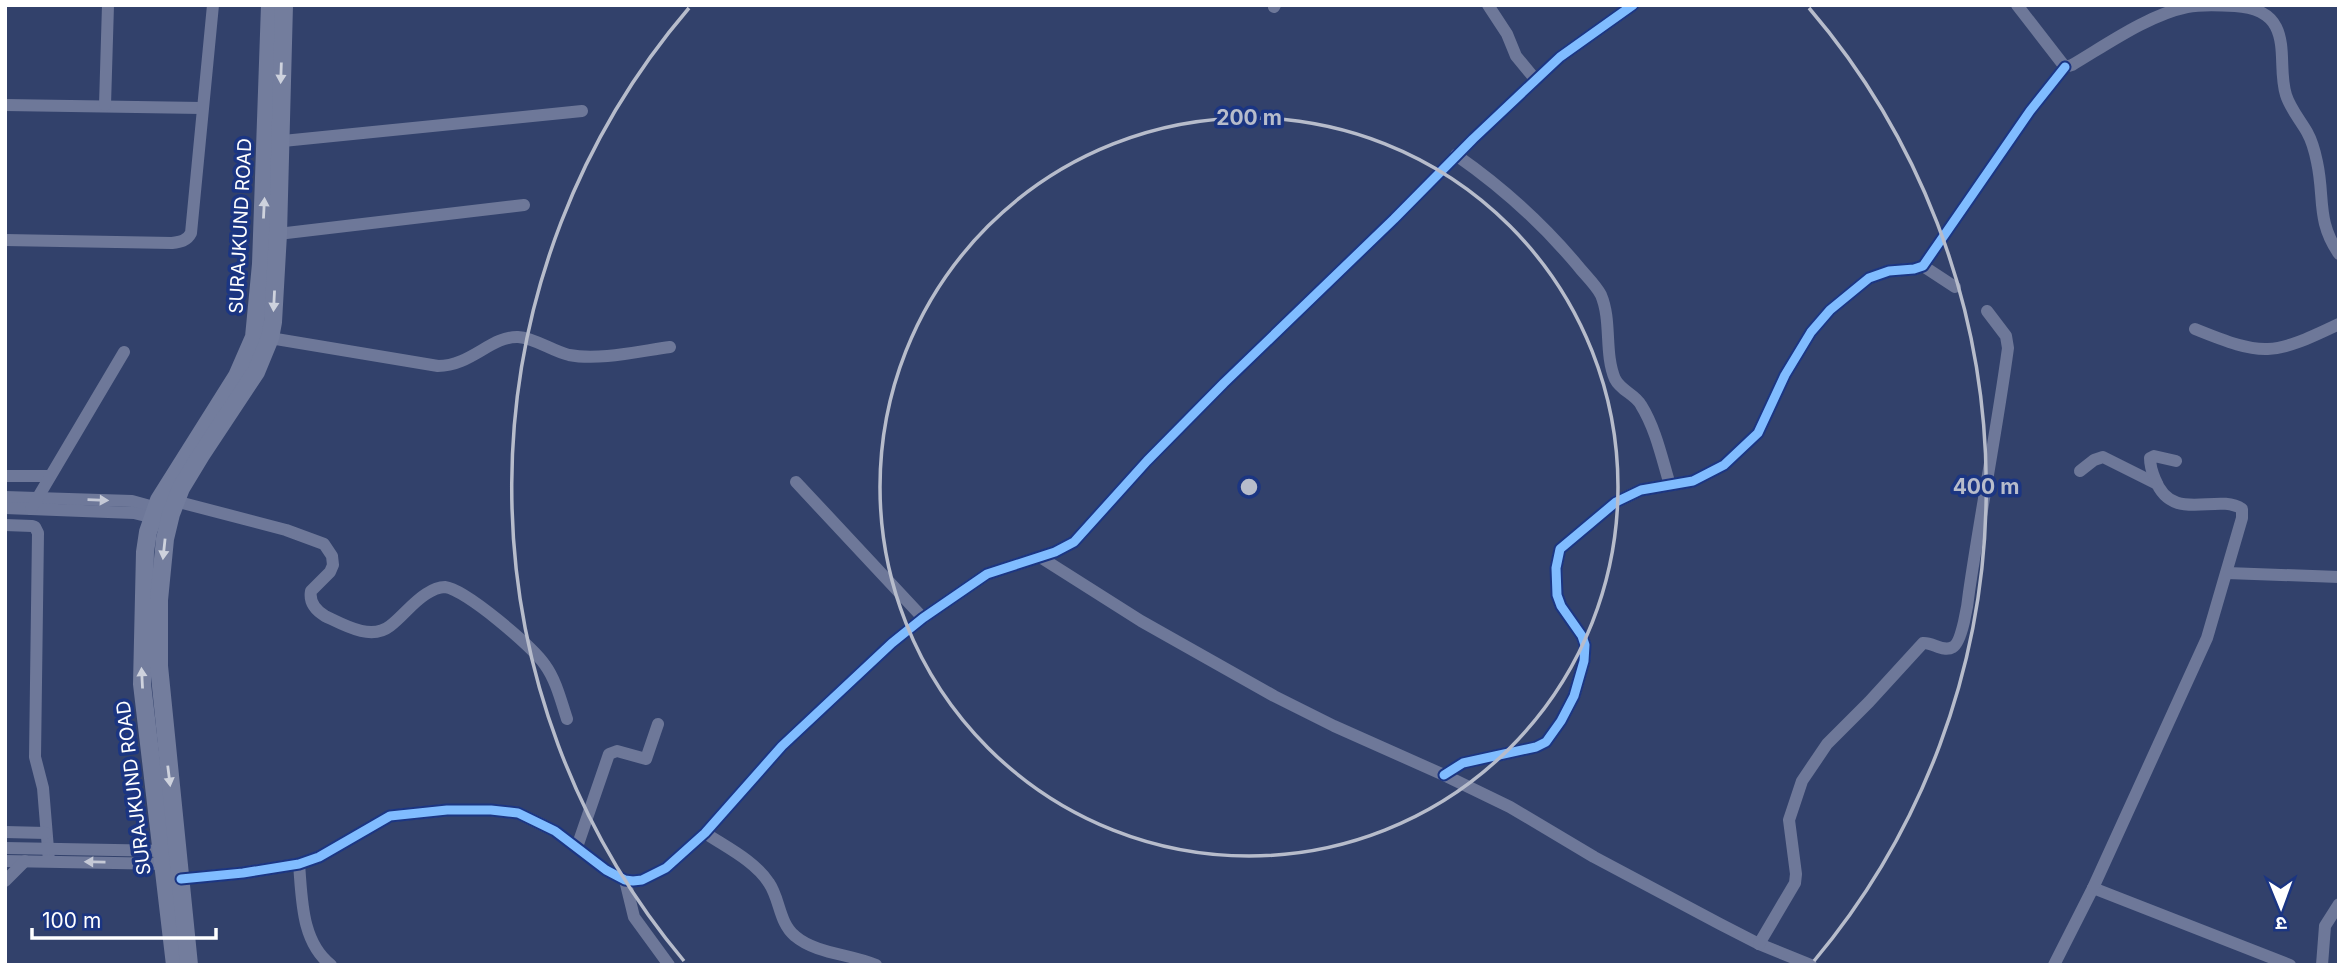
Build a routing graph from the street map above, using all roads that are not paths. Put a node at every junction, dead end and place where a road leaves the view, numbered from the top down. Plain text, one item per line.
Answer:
1 (108, 5) edge
2 (213, 5) edge
3 (270, 5) edge
4 (284, 5) edge
5 (1488, 5) edge
6 (1633, 5) edge
7 (2017, 5) edge
8 (2065, 66) junction
9 (1535, 79) junction
10 (5, 105) edge
11 (105, 105) junction
12 (202, 108) junction
13 (582, 111) dead end
14 (272, 142) junction
15 (1456, 155) junction
16 (524, 205) dead end
17 (278, 234) junction
18 (5, 240) edge
19 (2339, 254) edge
20 (1923, 266) junction
21 (1955, 287) dead end
22 (1987, 311) dead end
23 (2339, 324) edge
24 (2195, 329) dead end
25 (270, 338) junction
26 (670, 347) dead end
27 (124, 352) dead end
28 (2176, 461) dead end
29 (2080, 471) dead end
30 (5, 476) edge
31 (50, 476) junction
32 (796, 482) dead end
33 (2157, 484) junction
34 (1670, 485) junction
35 (5, 497) edge
36 (34, 504) junction
37 (5, 508) edge
38 (165, 512) junction
39 (5, 525) edge
40 (1040, 557) junction
41 (2227, 573) junction
42 (2339, 577) edge
43 (923, 618) junction
44 (567, 719) dead end
45 (658, 724) dead end
46 (1444, 775) junction
47 (5, 832) edge
48 (705, 832) junction
49 (46, 833) junction
50 (577, 847) junction
51 (5, 848) edge
52 (49, 855) junction
53 (5, 861) edge
54 (25, 861) junction
55 (173, 862) junction
56 (299, 864) junction
57 (625, 880) junction
58 (5, 881) edge
59 (2093, 888) junction
60 (2339, 904) edge
61 (1759, 944) junction
62 (175, 965) edge
63 (190, 965) edge
64 (331, 965) edge
65 (669, 965) edge
66 (876, 965) edge
67 (1811, 965) edge
68 (2054, 965) edge
69 (2290, 965) edge
70 (2322, 965) edge

1 - 11 street
2 - 12 street
3 - 14 main road, SURAJKUND ROAD
4 -> 14 main road, SURAJKUND ROAD
5 - 9 street
6 - 9 street
7 - 8 street
8 - 19 street
8 - 20 street
9 - 15 street
10 - 11 street
11 - 12 street
12 - 18 street
13 - 14 street
14 - 17 main road, SURAJKUND ROAD
38 -> 14 main road, SURAJKUND ROAD
15 - 34 street
15 - 40 street
16 - 17 street
17 -> 25 main road, SURAJKUND ROAD
20 - 21 street
20 - 34 street
22 - 61 street
23 - 24 street
25 - 26 street
25 - 38 main road, SURAJKUND ROAD
27 - 31 street
28 - 33 street
29 - 33 street
30 - 31 street
31 - 36 street
32 - 43 street
33 - 41 street
34 - 46 street
35 - 36 street
36 - 37 street
36 - 38 street
38 - 44 street
38 - 55 main road, SURAJKUND ROAD
39 - 49 street
40 - 43 street
40 - 46 street
41 - 42 street
41 - 59 street
43 - 48 street
45 - 50 street
46 - 61 street
47 - 49 street
48 - 57 street
48 - 66 street
49 - 52 street
50 - 56 street
50 - 57 street
51 - 52 street
52 - 54 street
52 - 55 street
53 - 54 street
54 - 58 street
55 - 56 street
55 - 62 main road, SURAJKUND ROAD
55 - 63 main road, SURAJKUND ROAD
56 - 64 street
57 - 65 street
59 - 68 street
59 - 69 street
60 - 70 street
61 - 67 street

